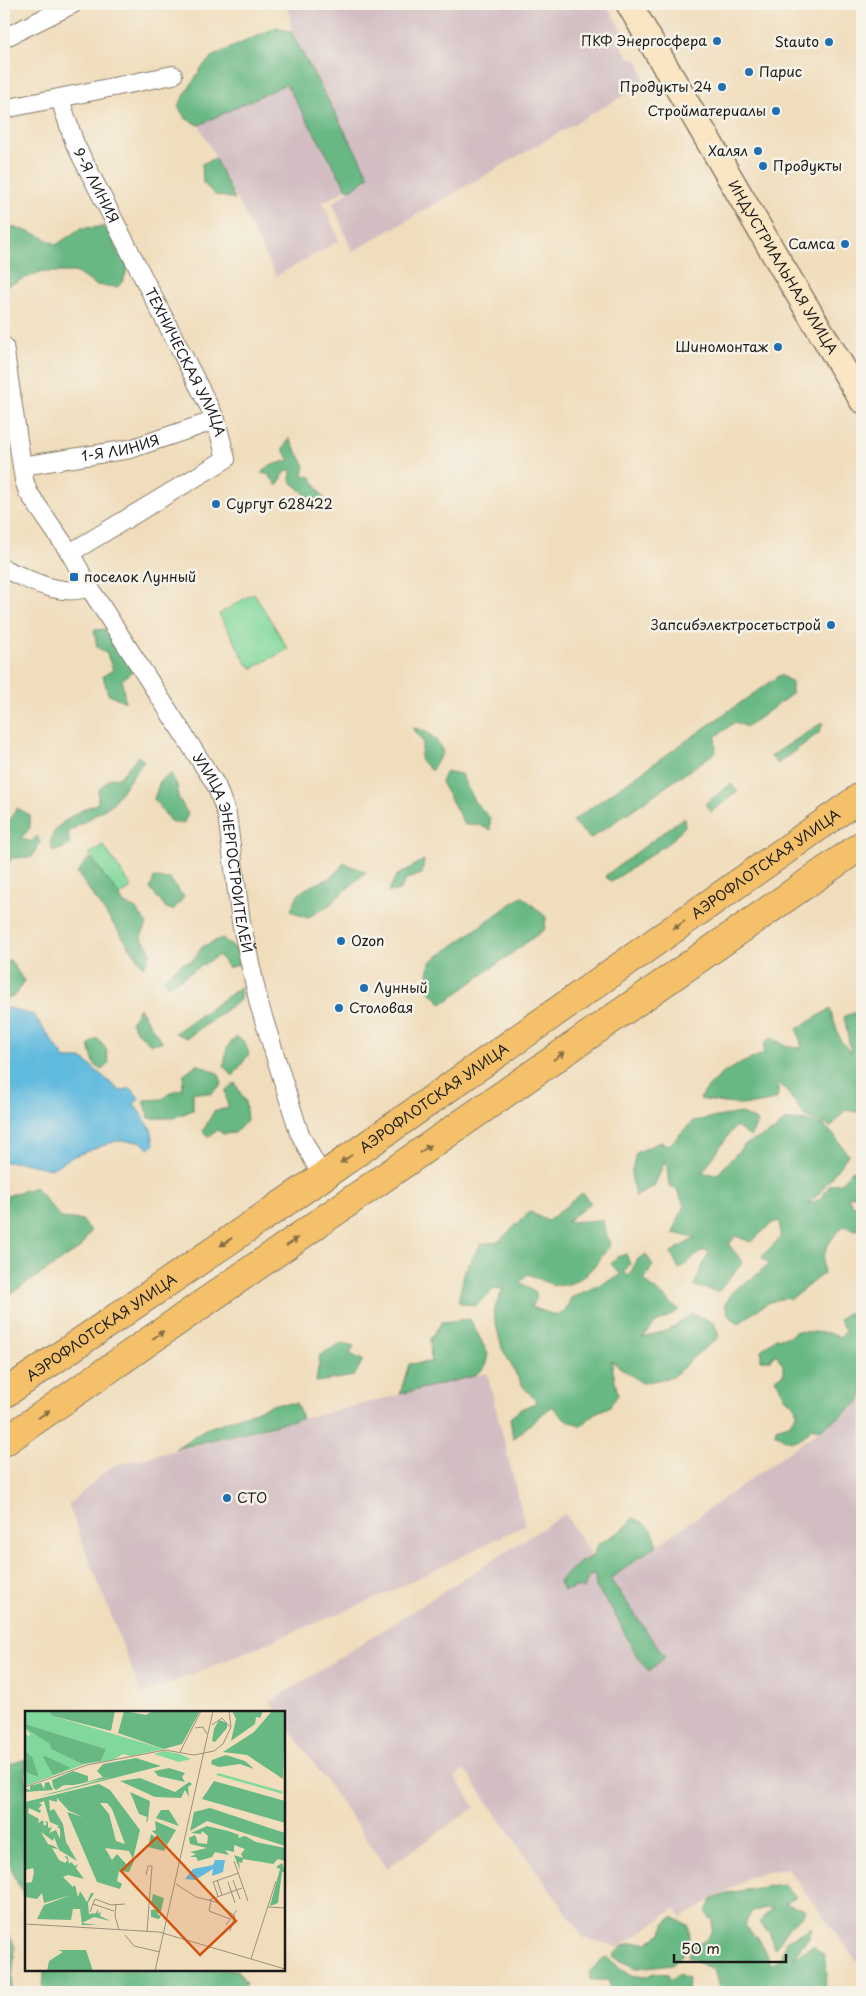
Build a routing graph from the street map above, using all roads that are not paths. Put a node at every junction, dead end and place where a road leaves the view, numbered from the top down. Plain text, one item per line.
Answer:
1 (73, 4) edge
2 (629, 4) edge
3 (4, 38) edge
4 (173, 75) dead end
5 (60, 99) junction
6 (4, 109) edge
7 (139, 270) joint
8 (4, 350) edge
9 (862, 400) edge
10 (216, 420) junction
11 (22, 466) junction
12 (70, 553) junction
13 (4, 568) edge
14 (89, 587) junction
15 (862, 796) edge
16 (862, 844) edge
17 (322, 1177) junction
18 (4, 1394) edge
19 (4, 1442) edge

1 - 3 street
2 - 9 main road, ИНДУСТРИАЛЬНАЯ УЛИЦА
4 - 5 street
5 - 6 street
5 - 7 street, 9-Я ЛИНИЯ
7 - 10 street, ТЕХНИЧЕСКАЯ УЛИЦА
8 - 11 street, УЛИЦА ЭНЕРГОСТРОИТЕЛЕЙ
10 - 11 street, 1-Я ЛИНИЯ
10 - 12 street, ТЕХНИЧЕСКАЯ УЛИЦА
11 - 12 street, УЛИЦА ЭНЕРГОСТРОИТЕЛЕЙ
12 - 14 street, УЛИЦА ЭНЕРГОСТРОИТЕЛЕЙ
13 - 14 street
14 - 17 street, УЛИЦА ЭНЕРГОСТРОИТЕЛЕЙ
15 -> 17 main road, АЭРОФЛОТСКАЯ УЛИЦА
19 -> 16 main road
17 -> 18 main road, АЭРОФЛОТСКАЯ УЛИЦА

